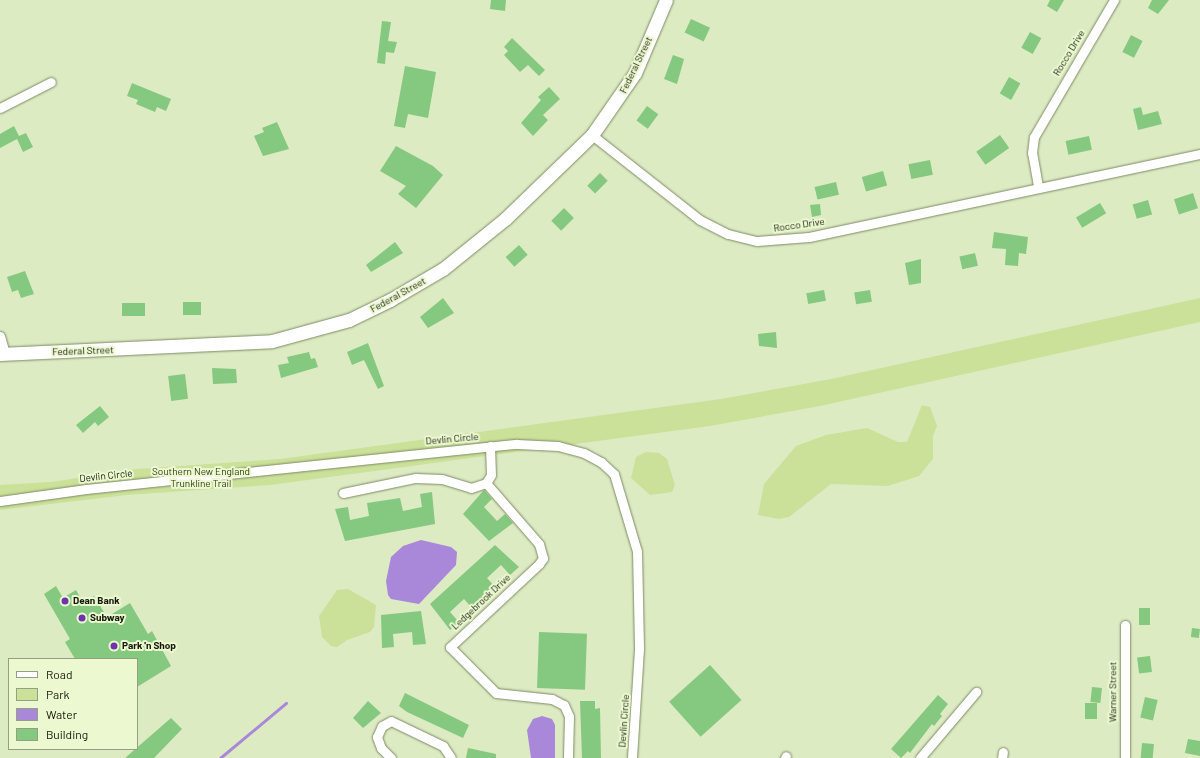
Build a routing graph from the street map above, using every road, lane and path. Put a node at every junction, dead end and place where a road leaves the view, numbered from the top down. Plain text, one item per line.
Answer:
1 (666, 0) edge
2 (1114, 0) edge
3 (51, 82) dead end
4 (0, 108) edge
5 (592, 135) junction
6 (1200, 154) edge
7 (1038, 186) junction
8 (0, 336) edge
9 (3, 354) edge
10 (490, 446) junction
11 (486, 483) junction
12 (343, 493) dead end
13 (0, 502) edge
14 (1125, 625) dead end
15 (976, 692) dead end
16 (391, 758) edge
17 (451, 758) edge
18 (568, 758) edge
19 (632, 758) edge
20 (920, 758) edge
21 (1125, 758) edge

1 - 5 street, Federal Street
2 - 7 street, Rocco Drive
3 - 4 street
5 - 7 street, Rocco Drive
5 - 9 street, Federal Street
6 - 7 street, Rocco Drive
8 - 9 street
10 - 11 street
10 - 13 street, Devlin Circle
10 - 19 street, Devlin Circle
11 - 12 street
11 - 18 street, Ledgebrook Drive
14 - 21 street, Warner Street
15 - 20 street
16 - 17 street

